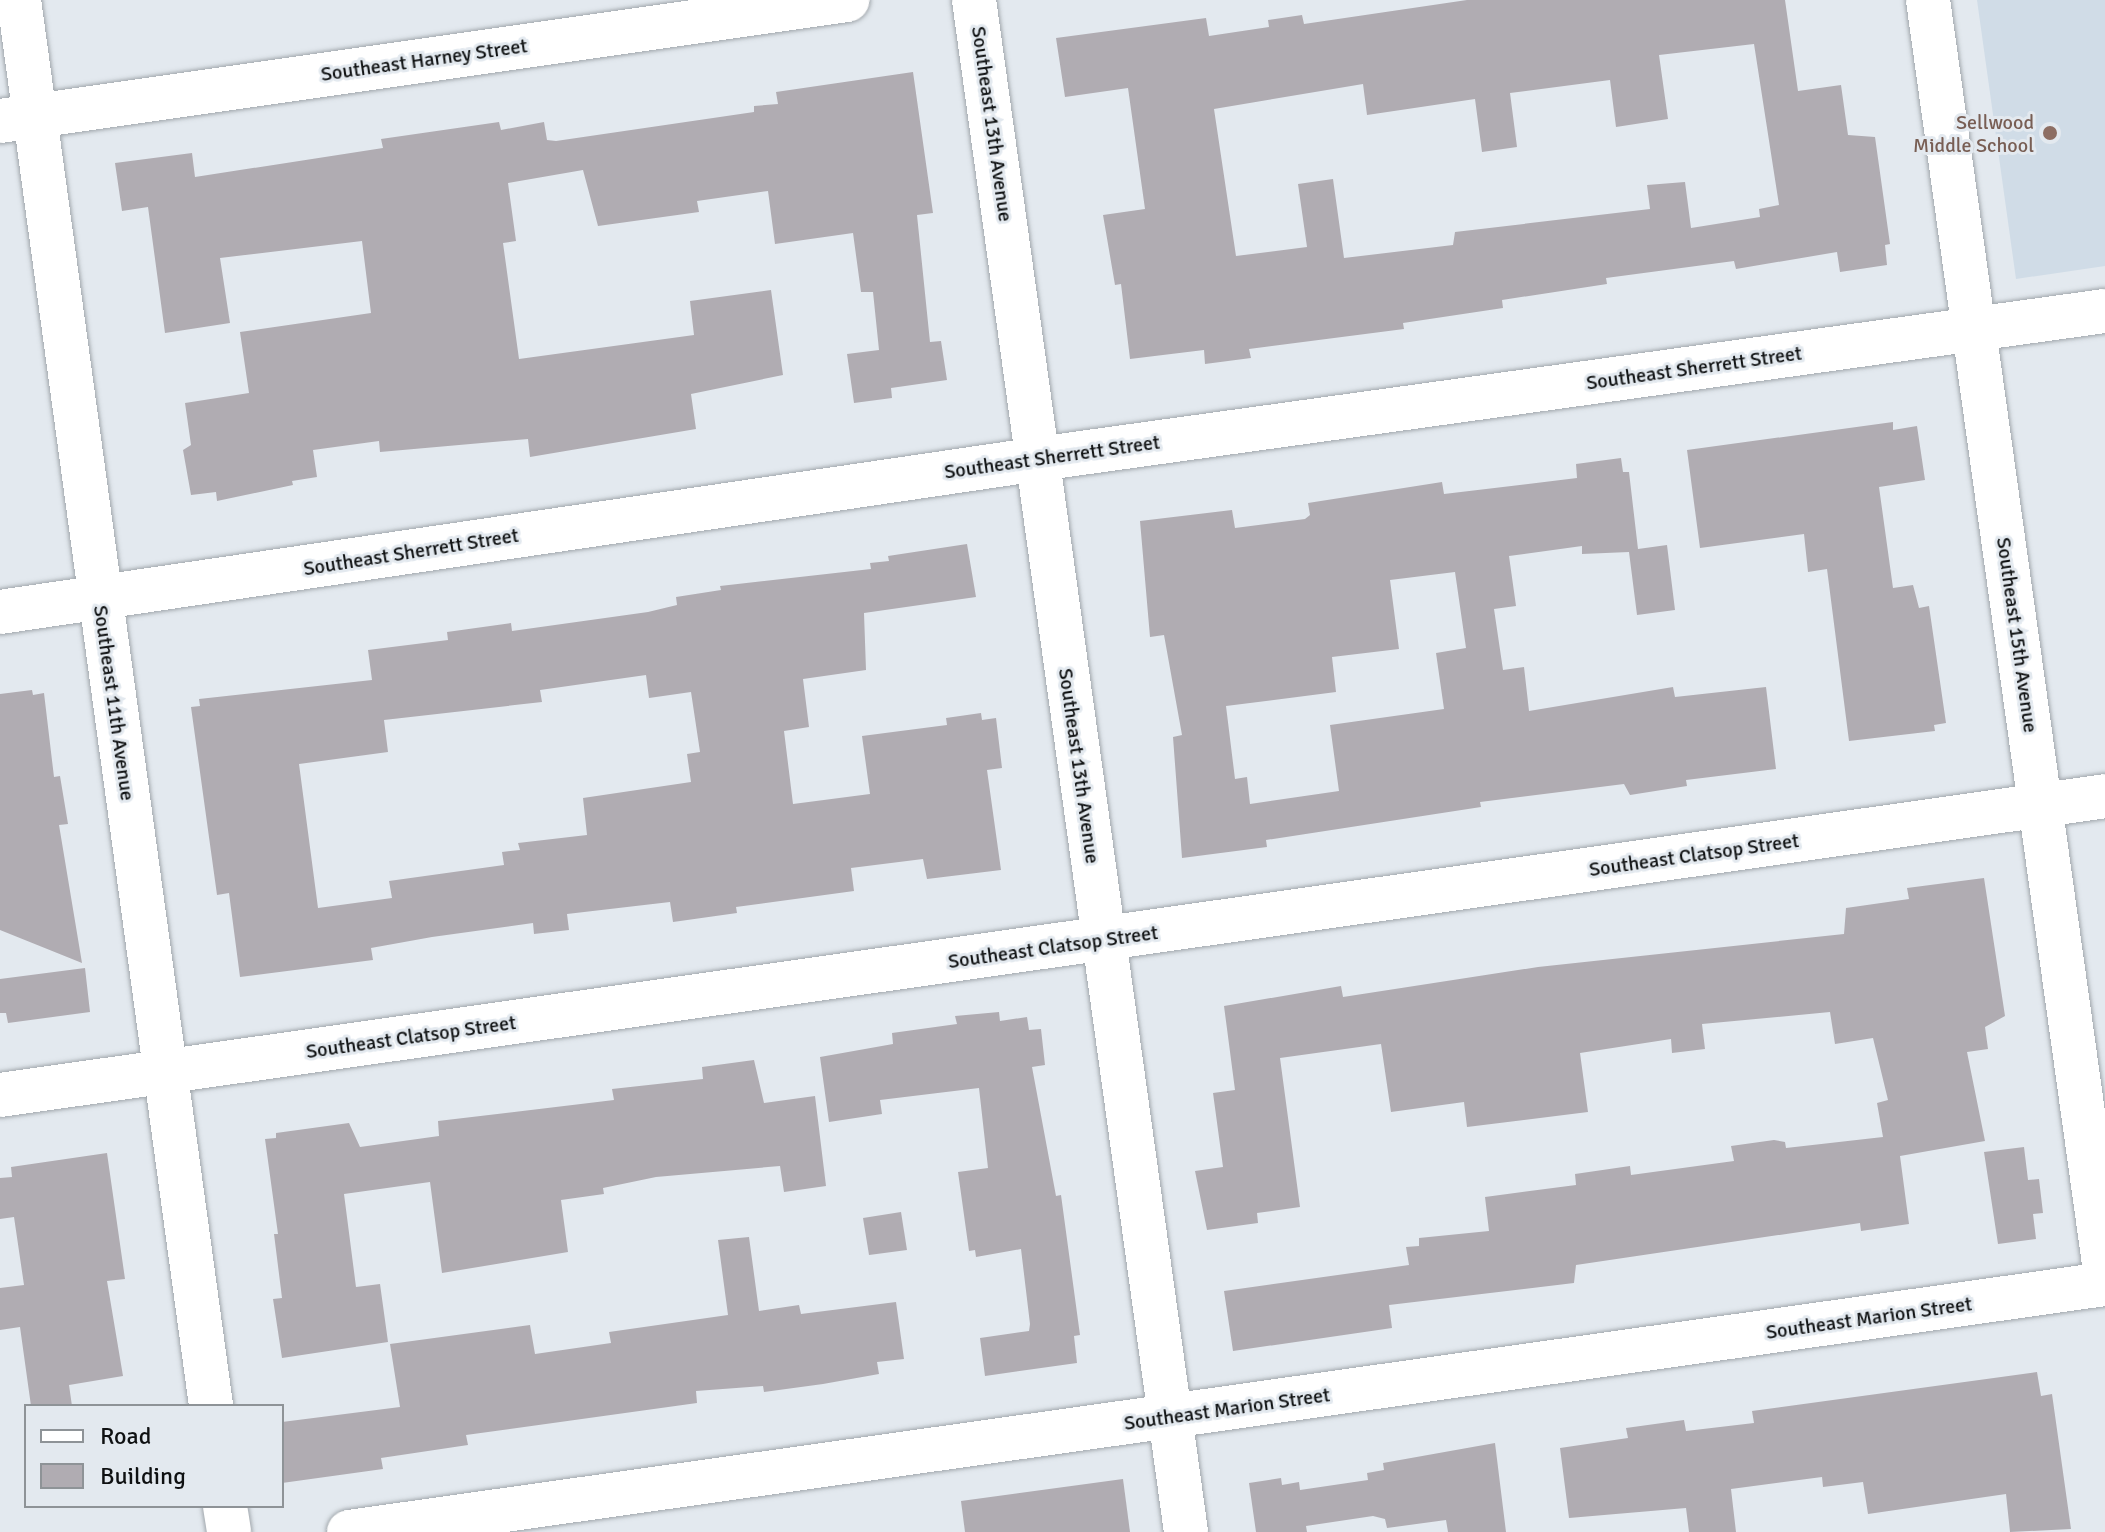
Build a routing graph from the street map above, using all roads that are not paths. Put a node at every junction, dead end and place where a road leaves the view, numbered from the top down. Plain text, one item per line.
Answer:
1 (19, 0) edge
2 (847, 0) edge
3 (974, 0) edge
4 (1928, 0) edge
5 (17, 118) edge
6 (2105, 311) edge
7 (1976, 329) junction
8 (1038, 459) junction
9 (99, 599) junction
10 (0, 612) edge
11 (2105, 796) edge
12 (2039, 805) junction
13 (1103, 940) junction
14 (164, 1072) junction
15 (0, 1095) edge
16 (2105, 1270) edge
17 (2105, 1284) edge
18 (211, 1404) edge
19 (1171, 1417) junction
20 (225, 1508) edge
21 (229, 1532) edge
22 (349, 1532) edge
23 (1186, 1532) edge

1 - 5 street, Southeast 11th Avenue
2 - 5 street, Southeast Harney Street
3 - 8 street, Southeast 13th Avenue
4 - 7 street, Southeast 15th Avenue
5 - 9 street, Southeast 11th Avenue
6 - 7 street, Southeast Sherrett Street
7 - 8 street, Southeast Sherrett Street
7 - 12 street, Southeast 15th Avenue
8 - 9 street, Southeast Sherrett Street
8 - 13 street, Southeast 13th Avenue
9 - 10 street, Southeast Sherrett Street
9 - 14 street, Southeast 11th Avenue
11 - 12 street, Southeast Clatsop Street
12 - 13 street, Southeast Clatsop Street
12 - 16 street, Southeast 15th Avenue
13 - 14 street, Southeast Clatsop Street
13 - 19 street, Southeast 13th Avenue
14 - 15 street, Southeast Clatsop Street
14 - 18 street, Southeast 11th Avenue
17 - 19 street, Southeast Marion Street
19 - 22 street, Southeast Marion Street
19 - 23 street, Southeast 13th Avenue
20 - 21 street

